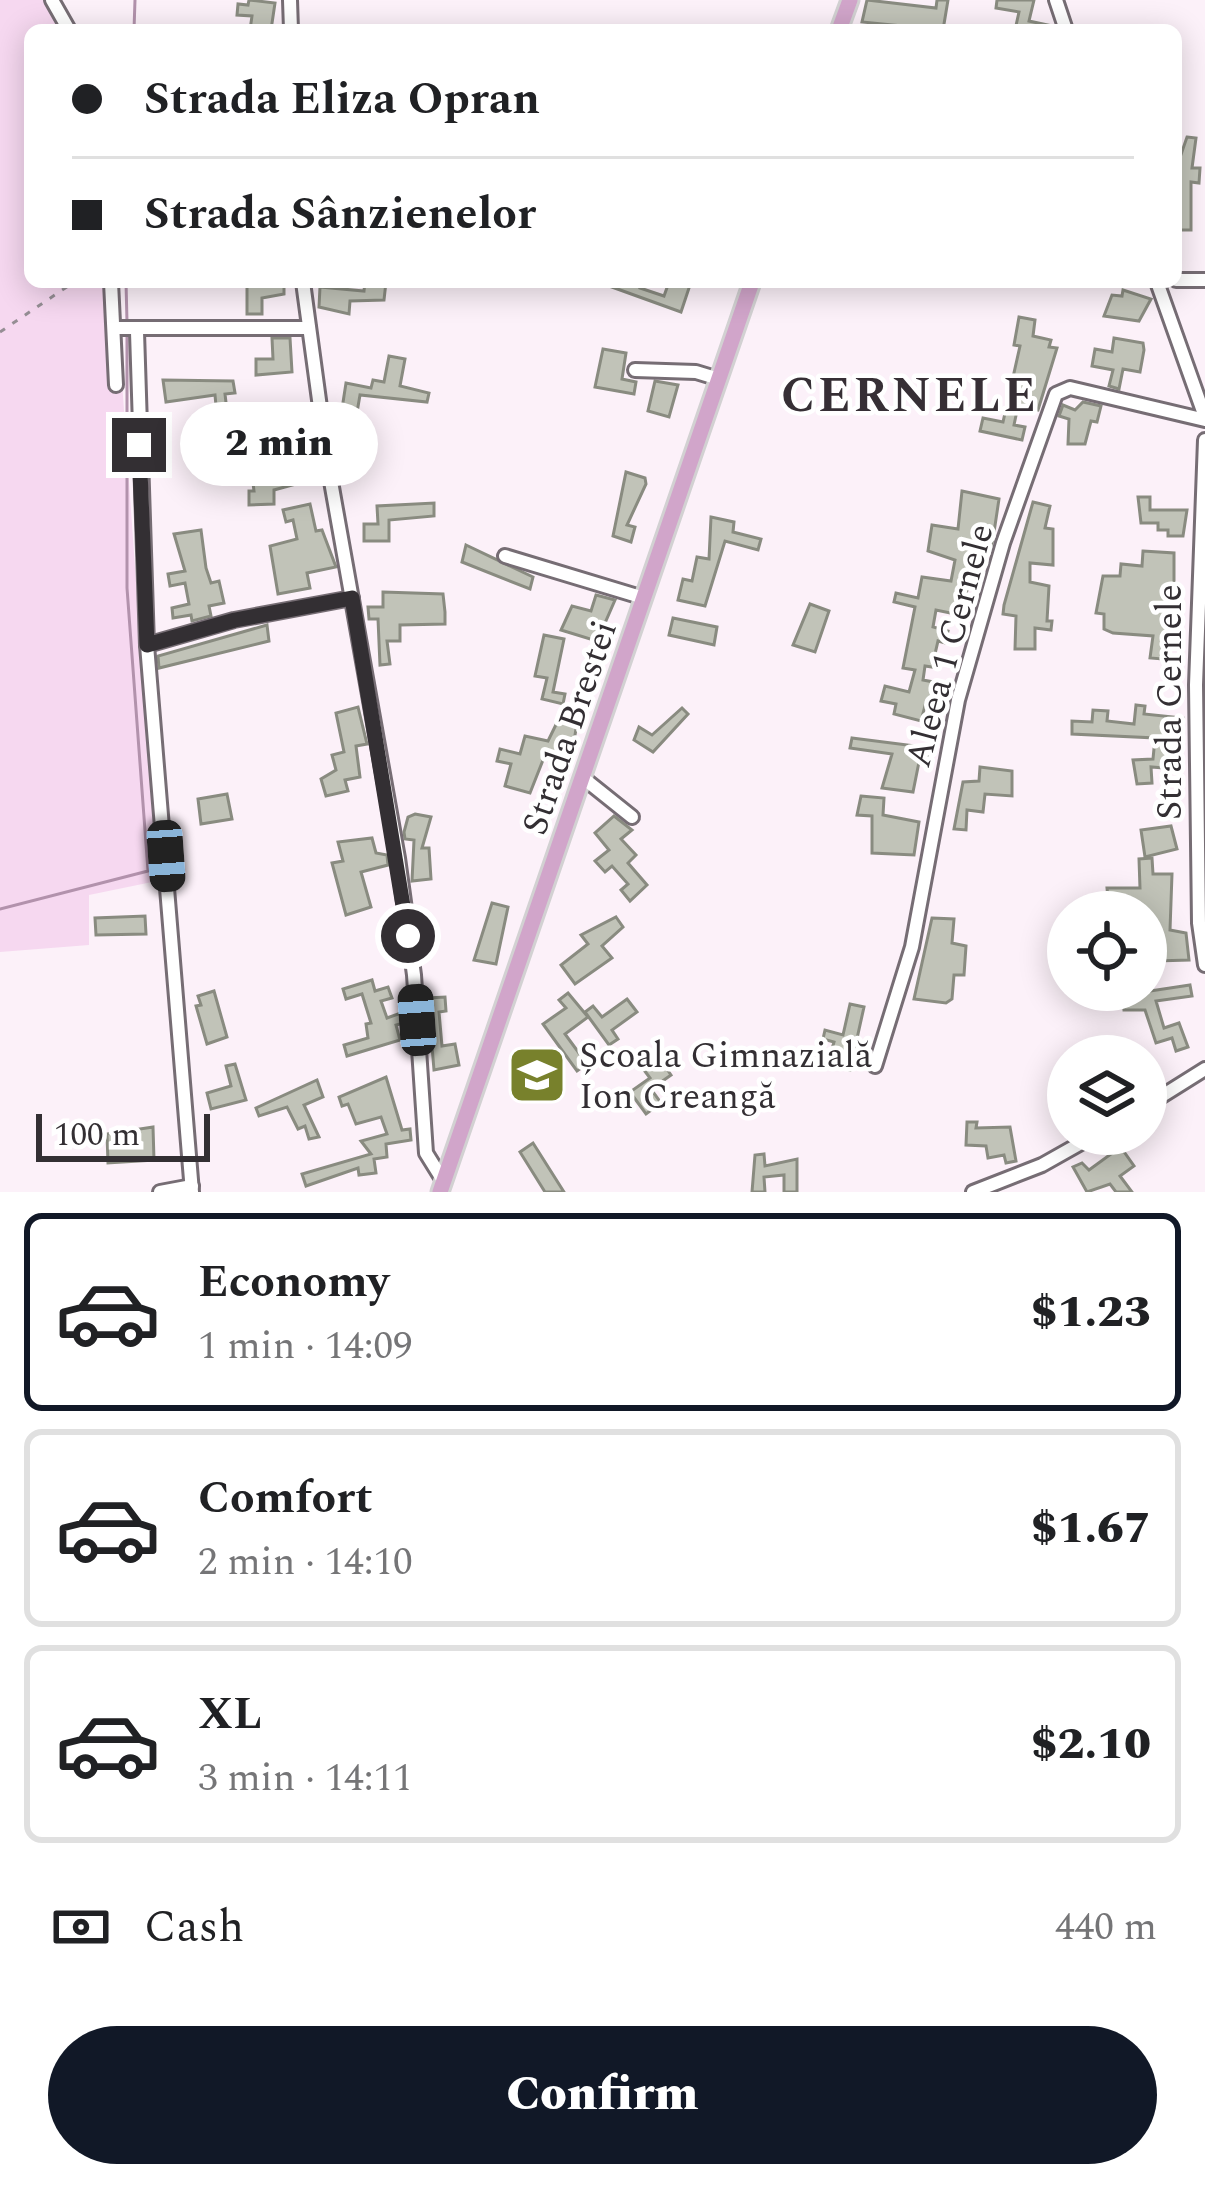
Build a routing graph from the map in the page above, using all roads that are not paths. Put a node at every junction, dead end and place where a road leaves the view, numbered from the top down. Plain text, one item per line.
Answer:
1 (112, 288) edge
2 (304, 288) edge
3 (750, 288) edge
4 (1158, 288) edge
5 (115, 328) junction
6 (309, 328) junction
7 (137, 332) junction
8 (635, 370) dead end
9 (719, 380) junction
10 (116, 385) dead end
11 (1205, 418) edge
12 (1205, 440) edge
13 (505, 556) dead end
14 (352, 598) junction
15 (644, 598) junction
16 (147, 645) junction
17 (1200, 690) edge
18 (582, 777) junction
19 (632, 817) dead end
20 (1205, 964) edge
21 (874, 1066) dead end
22 (1205, 1069) edge
23 (1167, 1093) edge
24 (1060, 1155) edge
25 (442, 1187) edge
26 (192, 1189) edge
27 (160, 1192) edge
28 (973, 1192) edge

1 - 5 street
2 - 6 street
3 - 9 main road, Strada Brestei
4 - 11 street
5 - 7 street
5 - 10 street
6 - 7 street
6 - 14 street
7 - 16 street
8 - 9 street
9 - 15 main road, Strada Brestei
11 - 21 street, Aleea 1 Cernele
12 - 17 street, Strada Cernele
13 - 15 street
14 - 16 street
14 - 25 street
15 - 18 main road, Strada Brestei
16 - 26 street
17 - 20 street, Strada Cernele
18 - 19 street
18 - 25 main road, Strada Brestei
22 - 23 street
24 - 28 street
26 - 27 street

